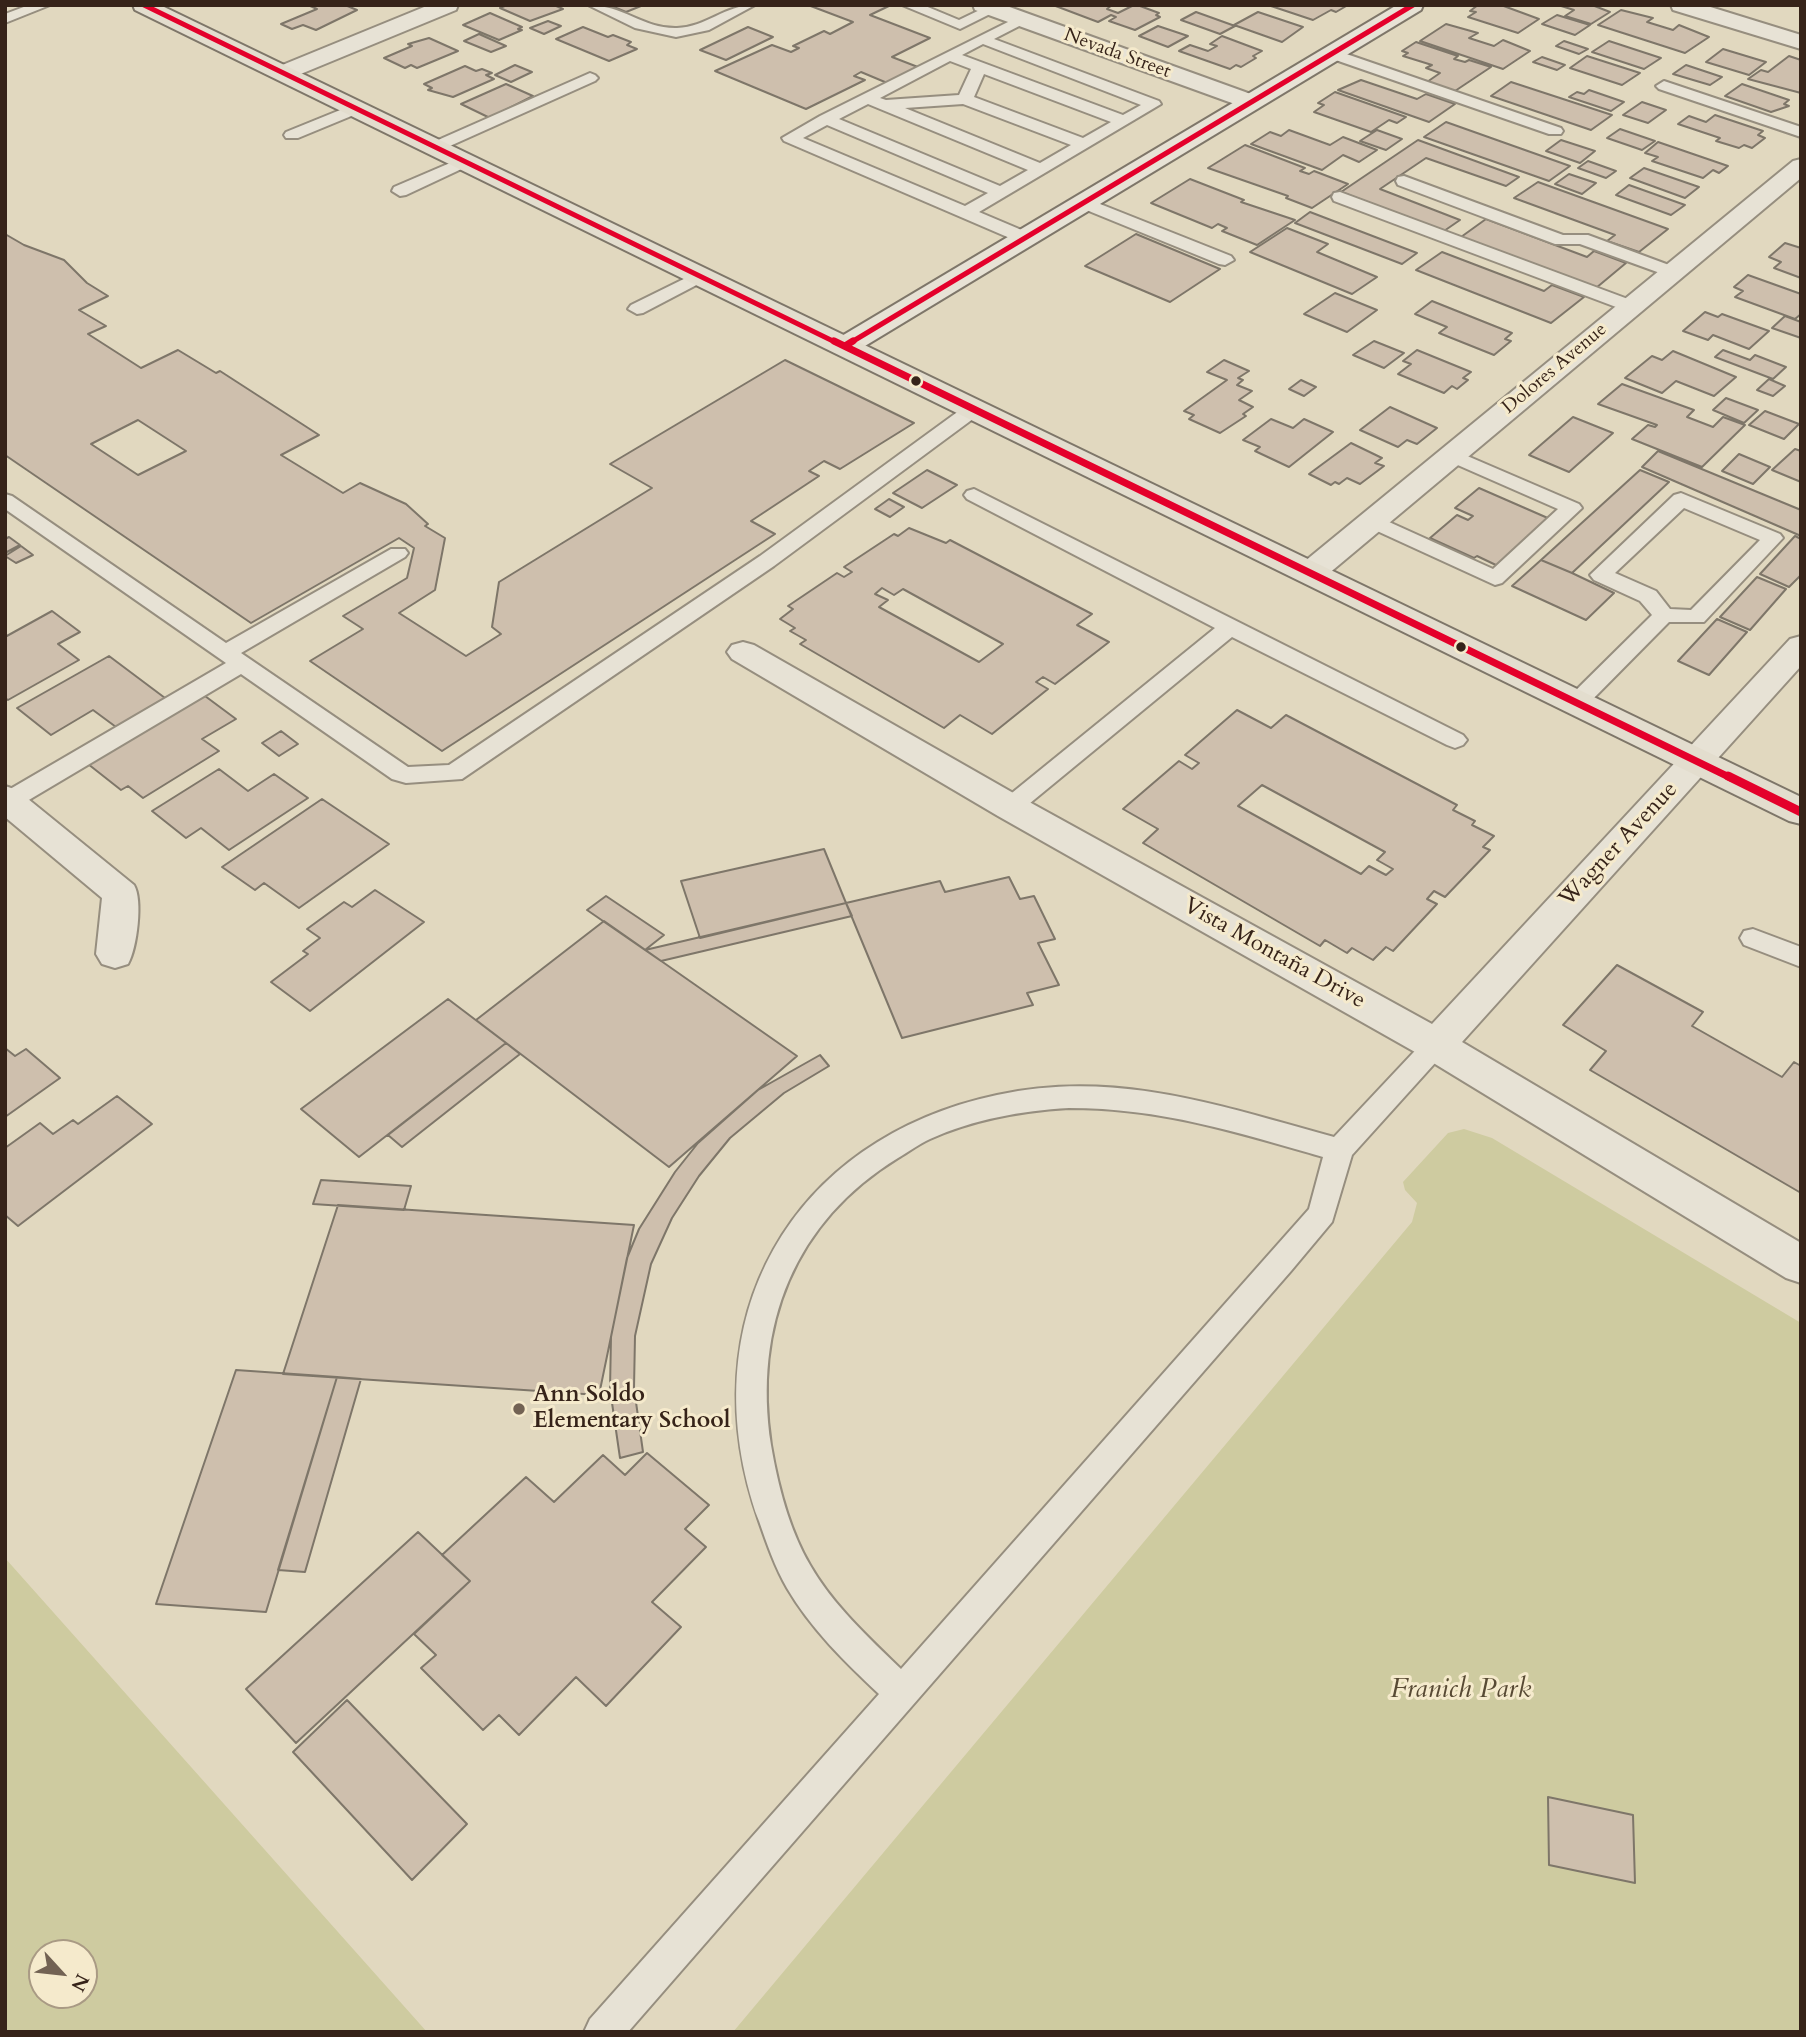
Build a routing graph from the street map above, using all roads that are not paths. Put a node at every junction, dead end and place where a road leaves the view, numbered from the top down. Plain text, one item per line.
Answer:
1 (43, 5) edge
2 (143, 5) edge
3 (448, 5) edge
4 (595, 5) edge
5 (748, 5) edge
6 (909, 5) edge
7 (1413, 5) edge
8 (1681, 5) edge
9 (988, 7) edge
10 (5, 19) edge
11 (1022, 19) junction
12 (982, 40) junction
13 (1801, 42) edge
14 (1332, 54) junction
15 (950, 55) junction
16 (980, 67) junction
17 (282, 73) junction
18 (590, 78) dead end
19 (1664, 86) dead end
20 (965, 99) junction
21 (874, 101) junction
22 (1251, 102) junction
23 (355, 109) junction
24 (826, 119) junction
25 (1124, 121) junction
26 (1555, 131) dead end
27 (1801, 132) edge
28 (292, 135) dead end
29 (1084, 144) junction
30 (435, 148) junction
31 (464, 162) junction
32 (1801, 166) edge
33 (1041, 169) junction
34 (1420, 170) dead end
35 (1404, 181) dead end
36 (400, 191) dead end
37 (1001, 192) junction
38 (1340, 197) dead end
39 (1084, 203) junction
40 (965, 213) junction
41 (1025, 238) junction
42 (1582, 239) junction
43 (1225, 260) dead end
44 (1671, 272) junction
45 (699, 276) junction
46 (1630, 306) junction
47 (638, 309) dead end
48 (845, 346) junction
49 (974, 409) junction
50 (1451, 455) junction
51 (974, 495) dead end
52 (5, 500) edge
53 (1371, 521) junction
54 (398, 553) dead end
55 (1310, 573) junction
56 (1664, 615) junction
57 (1230, 627) junction
58 (1801, 646) edge
59 (743, 652) dead end
60 (233, 659) junction
61 (1576, 703) junction
62 (1455, 740) dead end
63 (1696, 762) junction
64 (7, 799) edge
65 (1010, 807) junction
66 (1801, 812) edge
67 (1753, 938) dead end
68 (115, 954) dead end
69 (1801, 958) edge
70 (1436, 1045) junction
71 (1339, 1150) junction
72 (1801, 1265) edge
73 (902, 1693) junction
74 (603, 2032) edge

1 - 10 lane
2 - 17 main road
3 - 17 street
4 - 5 lane
6 - 9 lane
7 - 14 street
8 - 13 street
9 - 11 street, Nevada Street
11 - 12 lane
11 - 22 street, Nevada Street
12 - 15 lane
12 - 25 lane
14 - 22 street
14 - 26 lane
15 - 16 lane
15 - 21 lane
16 - 20 lane
16 - 25 lane
17 - 23 main road
18 - 30 lane
19 - 27 lane
20 - 21 lane
20 - 29 lane
21 - 24 lane
21 - 33 lane
22 - 39 street
23 - 28 lane
23 - 30 main road
24 - 37 lane
24 - 40 lane
25 - 29 lane
29 - 33 lane
30 - 31 main road
31 - 36 lane
31 - 45 main road
32 - 44 street, Dolores Avenue
33 - 37 lane
34 - 42 lane
35 - 42 lane
37 - 40 lane
38 - 46 lane
39 - 41 street
39 - 43 lane
40 - 41 lane
41 - 48 street
42 - 44 lane
44 - 46 street, Dolores Avenue
45 - 47 lane
45 - 48 main road
46 - 50 street, Dolores Avenue
48 - 49 main road
49 - 55 main road
49 - 60 lane
50 - 53 street, Dolores Avenue
50 - 53 lane
51 - 57 lane
52 - 60 lane
53 - 55 street, Dolores Avenue
54 - 60 lane
55 - 61 main road
56 - 56 lane
56 - 61 lane
57 - 62 lane
57 - 65 lane
58 - 63 street, Wagner Avenue
59 - 65 street, Vista Montaña Drive
60 - 64 lane
61 - 63 main road
63 - 66 main road
63 - 70 street, Wagner Avenue
64 - 68 street
65 - 70 street, Vista Montaña Drive
67 - 69 lane
70 - 71 lane
70 - 72 street, Vista Montaña Drive
71 - 73 lane
71 - 73 lane
73 - 74 lane

